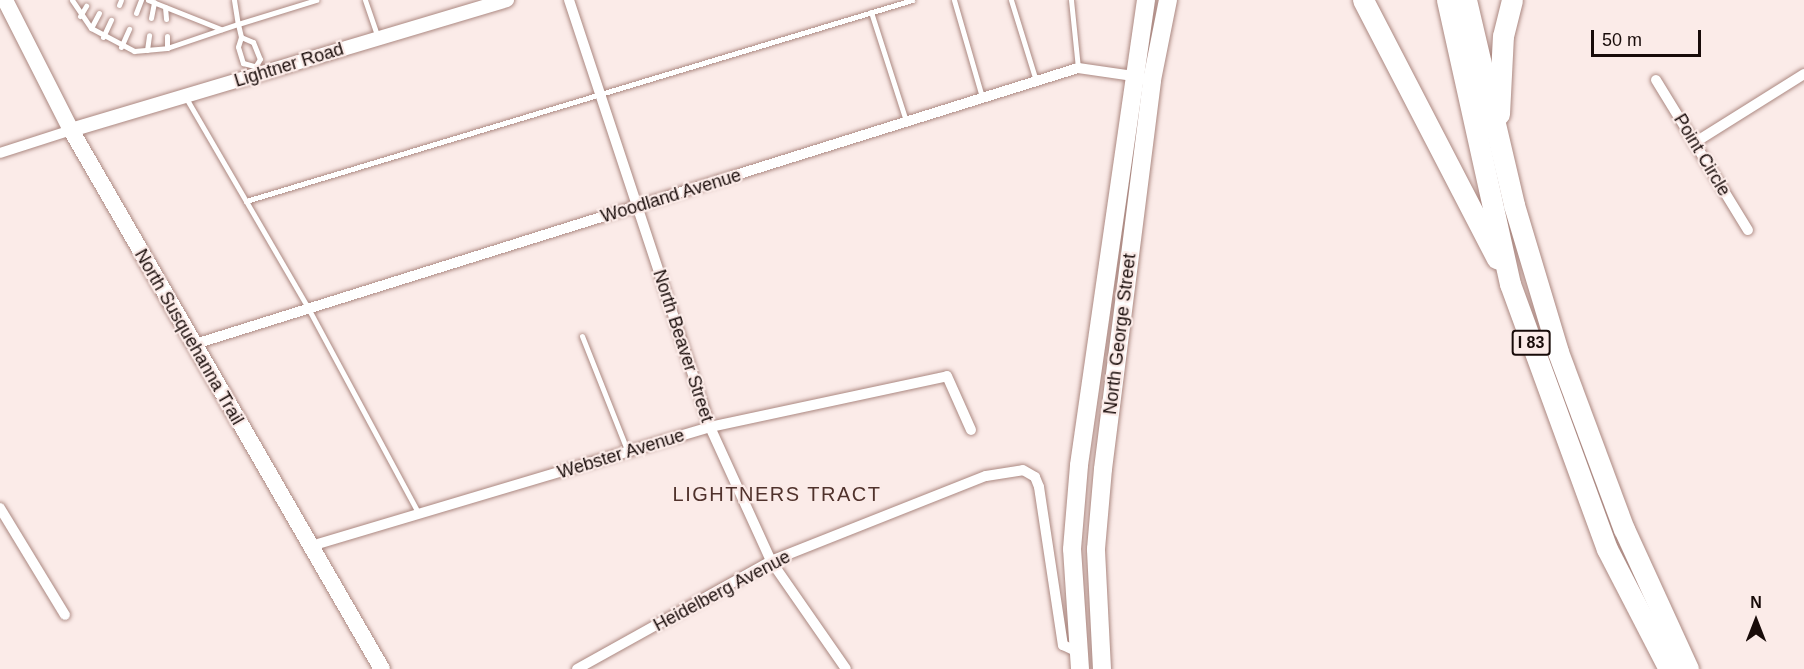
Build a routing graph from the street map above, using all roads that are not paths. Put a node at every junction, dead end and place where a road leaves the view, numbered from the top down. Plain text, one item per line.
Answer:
1 (5, 0) edge
2 (72, 0) edge
3 (141, 0) edge
4 (234, 0) edge
5 (316, 0) edge
6 (365, 0) edge
7 (507, 0) edge
8 (569, 0) edge
9 (912, 0) edge
10 (954, 0) edge
11 (1011, 0) edge
12 (1071, 0) edge
13 (1146, 0) edge
14 (1168, 0) edge
15 (1363, 0) edge
16 (1447, 0) edge
17 (1466, 0) edge
18 (1512, 0) edge
19 (151, 1) edge
20 (86, 6) dead end
21 (165, 7) junction
22 (871, 12) junction
23 (99, 13) dead end
24 (136, 13) dead end
25 (80, 16) junction
26 (151, 18) dead end
27 (166, 19) dead end
28 (111, 20) dead end
29 (238, 24) junction
30 (92, 28) junction
31 (129, 28) dead end
32 (221, 29) junction
33 (184, 33) dead end
34 (149, 35) dead end
35 (167, 36) dead end
36 (103, 37) junction
37 (242, 37) junction
38 (378, 39) junction
39 (186, 41) junction
40 (122, 47) junction
41 (167, 48) junction
42 (147, 50) junction
43 (1078, 68) junction
44 (255, 70) junction
45 (1804, 74) edge
46 (1134, 75) junction
47 (1152, 80) junction
48 (1656, 80) dead end
49 (1036, 81) junction
50 (600, 94) junction
51 (185, 96) junction
52 (982, 97) junction
53 (906, 121) junction
54 (71, 130) junction
55 (1694, 142) junction
56 (1498, 144) junction
57 (0, 153) edge
58 (246, 201) junction
59 (637, 207) junction
60 (1748, 230) dead end
61 (1510, 284) junction
62 (308, 308) junction
63 (582, 336) dead end
64 (192, 345) junction
65 (710, 427) junction
66 (971, 430) dead end
67 (628, 452) junction
68 (0, 508) edge
69 (419, 514) junction
70 (311, 546) junction
71 (771, 561) junction
72 (65, 615) dead end
73 (1078, 660) edge
74 (382, 669) edge
75 (577, 669) edge
76 (846, 669) edge
77 (1102, 669) edge
78 (1669, 669) edge
79 (1688, 669) edge

1 - 54 main road, North Susquehanna Trail
2 - 25 lane
3 - 24 lane
4 - 29 lane
5 - 29 lane
6 - 38 lane
7 - 38 street, Lightner Road
8 - 50 street, North Beaver Street
9 - 22 lane
10 - 52 lane
11 - 49 lane
12 - 43 lane
13 - 46 main road, North George Street
14 - 47 main road, North George Street
15 - 61 highway
16 - 61 highway, I 83
17 - 56 highway, I 83
18 - 56 highway
19 - 21 lane
19 - 26 lane
20 - 25 lane
21 - 27 lane
21 - 32 lane
22 - 50 lane
22 - 53 lane
23 - 30 lane
25 - 30 lane
28 - 36 lane
29 - 32 lane
29 - 37 lane
30 - 36 lane
31 - 40 lane
32 - 39 lane
33 - 39 lane
34 - 42 lane
35 - 41 lane
36 - 40 lane
37 - 44 lane
37 - 44 lane
38 - 44 street, Lightner Road
39 - 41 lane
40 - 42 lane
41 - 42 lane
43 - 46 street, Woodland Avenue
43 - 49 street, Woodland Avenue
44 - 51 street, Lightner Road
45 - 55 street
46 - 47 street, Woodland Avenue
46 - 73 main road, North George Street
47 - 77 main road, North George Street
48 - 55 street, Point Circle
49 - 52 street, Woodland Avenue
50 - 58 lane
50 - 59 street, North Beaver Street
51 - 54 street, Lightner Road
51 - 58 lane
52 - 53 street, Woodland Avenue
53 - 59 street, Woodland Avenue
54 - 57 street
54 - 64 main road, North Susquehanna Trail
55 - 60 street, Point Circle
56 - 79 highway, I 83
58 - 62 lane
59 - 62 street, Woodland Avenue
59 - 65 street, North Beaver Street
61 - 78 highway, I 83
62 - 64 street, Woodland Avenue
62 - 69 lane
63 - 67 lane
64 - 70 main road, North Susquehanna Trail
65 - 66 street, Webster Avenue
65 - 67 street, Webster Avenue
65 - 71 street, North Beaver Street
67 - 69 street, Webster Avenue
68 - 72 street
69 - 70 street, Webster Avenue
70 - 74 main road, North Susquehanna Trail
71 - 73 street, Heidelberg Avenue
71 - 75 street, Heidelberg Avenue
71 - 76 street, North Beaver Street

